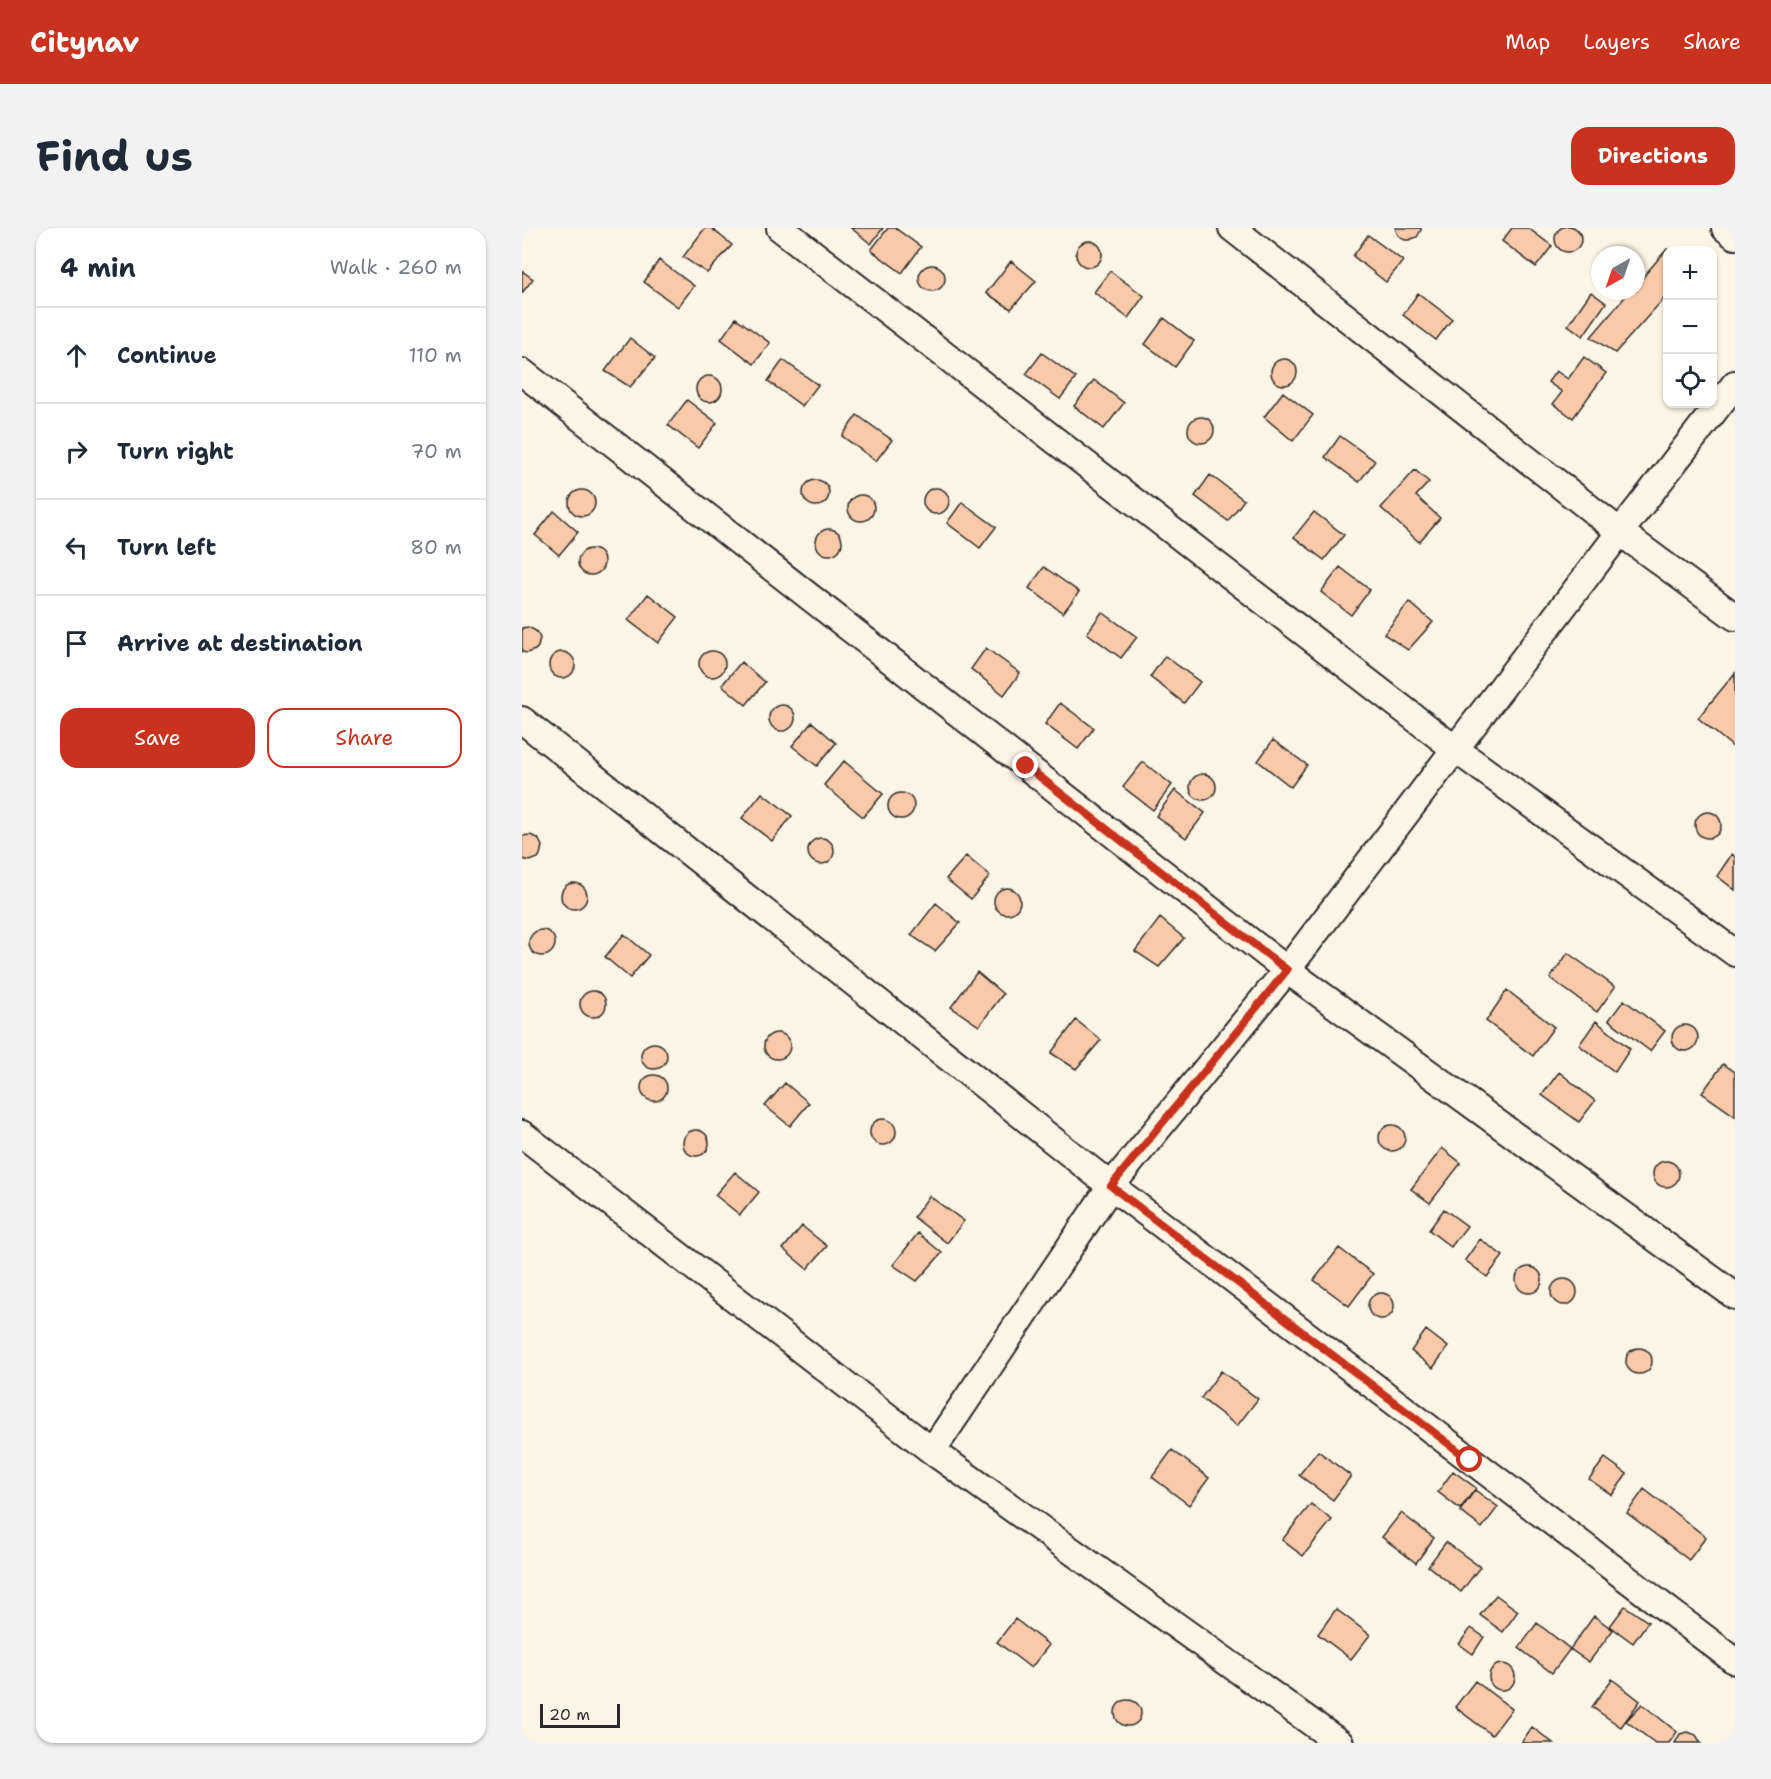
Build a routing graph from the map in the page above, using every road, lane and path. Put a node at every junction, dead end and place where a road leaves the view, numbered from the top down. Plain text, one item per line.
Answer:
1 (780, 228) edge
2 (1233, 228) edge
3 (1725, 228) edge
4 (1735, 236) edge
5 (522, 372) edge
6 (1735, 384) edge
7 (1620, 532) junction
8 (1735, 617) edge
9 (522, 720) edge
10 (1455, 750) junction
11 (1735, 953) edge
12 (1287, 970) junction
13 (522, 1134) edge
14 (1111, 1186) junction
15 (1735, 1296) edge
16 (932, 1451) junction
17 (1735, 1661) edge
18 (1340, 1743) edge

1 - 10 street
2 - 7 street
3 - 4 street
5 - 12 street
6 - 7 street
7 - 8 street
7 - 10 street
9 - 14 street
10 - 11 street
10 - 12 street
12 - 14 street
12 - 15 street
13 - 16 street
14 - 16 street
14 - 17 street
16 - 18 street

